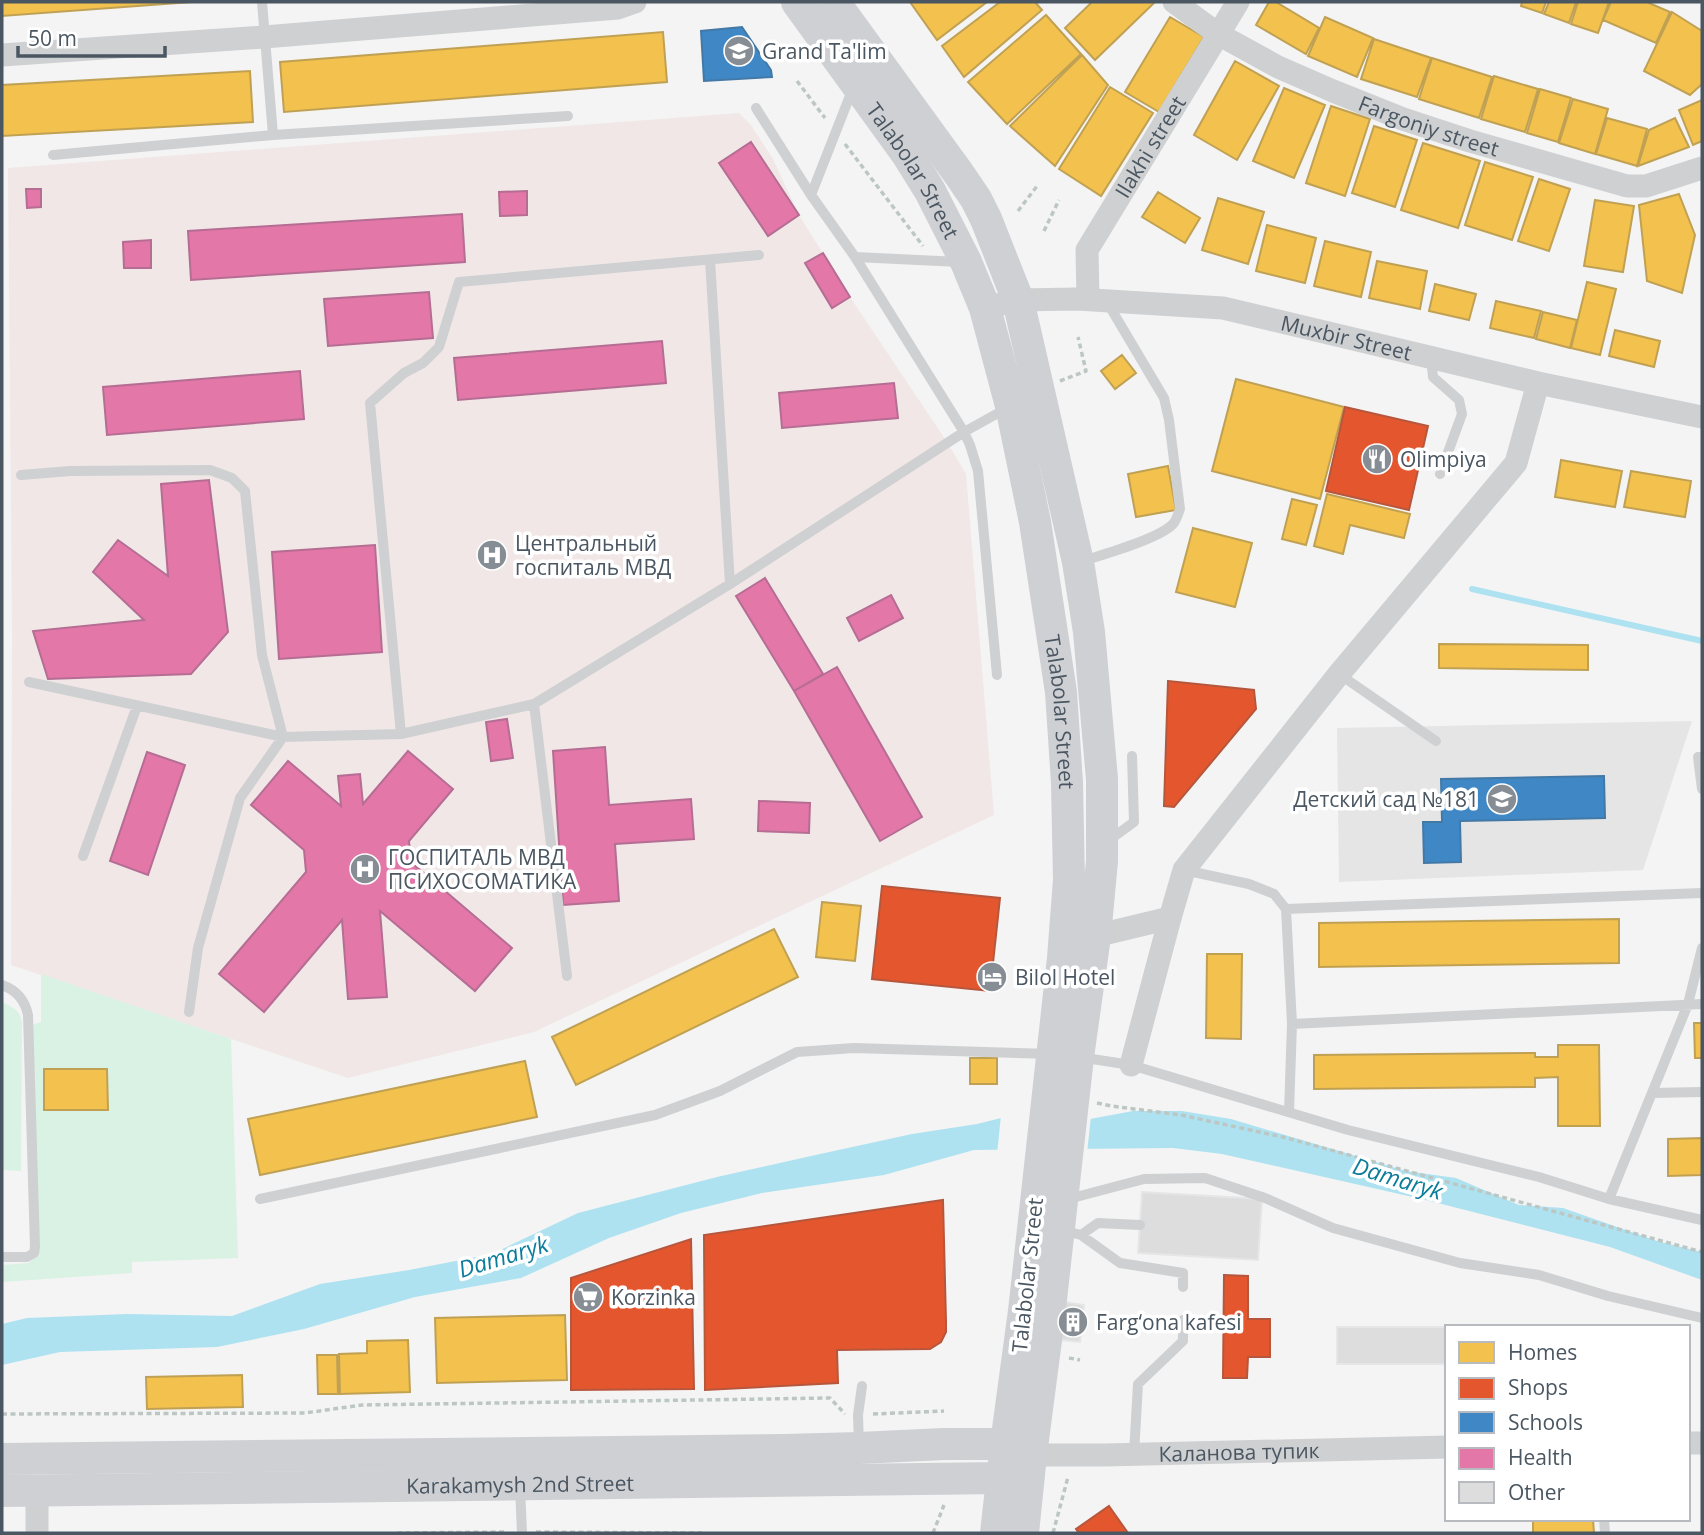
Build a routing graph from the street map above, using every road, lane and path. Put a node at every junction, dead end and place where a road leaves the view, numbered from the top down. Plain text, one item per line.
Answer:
1 (262, 2) edge
2 (635, 2) edge
3 (797, 2) edge
4 (834, 2) edge
5 (1174, 2) edge
6 (1238, 2) edge
7 (1218, 34) junction
8 (264, 37) junction
9 (2, 55) edge
10 (797, 81) dead end
11 (856, 82) junction
12 (756, 108) dead end
13 (568, 116) dead end
14 (836, 132) junction
15 (273, 135) junction
16 (53, 155) dead end
17 (1702, 167) edge
18 (1037, 186) dead end
19 (811, 195) junction
20 (1059, 200) dead end
21 (1018, 211) dead end
22 (1044, 231) dead end
23 (759, 255) dead end
24 (855, 257) junction
25 (710, 260) junction
26 (934, 261) junction
27 (966, 262) junction
28 (1018, 300) junction
29 (1097, 300) junction
30 (985, 308) junction
31 (1078, 337) dead end
32 (1434, 359) junction
33 (1055, 383) dead end
34 (1538, 383) junction
35 (1011, 406) junction
36 (1702, 417) edge
37 (964, 432) junction
38 (1440, 474) dead end
39 (21, 475) dead end
40 (1078, 562) junction
41 (730, 584) junction
42 (1339, 674) junction
43 (997, 675) dead end
44 (29, 682) dead end
45 (534, 704) junction
46 (137, 706) junction
47 (401, 734) junction
48 (283, 737) junction
49 (1436, 741) dead end
50 (1132, 756) dead end
51 (1702, 757) edge
52 (1702, 789) edge
53 (1102, 846) junction
54 (82, 856) dead end
55 (1184, 870) junction
56 (1702, 893) edge
57 (1286, 909) junction
58 (1170, 918) junction
59 (1096, 936) junction
60 (1702, 948) edge
61 (567, 976) dead end
62 (2, 985) edge
63 (1688, 1004) junction
64 (1702, 1004) edge
65 (189, 1012) dead end
66 (1292, 1024) junction
67 (1065, 1055) junction
68 (1131, 1065) junction
69 (1702, 1092) edge
70 (1652, 1093) junction
71 (1069, 1104) junction
72 (1289, 1112) junction
73 (260, 1199) dead end
74 (1609, 1199) junction
75 (1061, 1200) junction
76 (1702, 1220) edge
77 (1140, 1225) dead end
78 (1702, 1252) edge
79 (2, 1257) edge
80 (1183, 1287) dead end
81 (1702, 1318) edge
82 (1183, 1320) dead end
83 (862, 1386) dead end
84 (944, 1411) dead end
85 (2, 1414) edge
86 (858, 1415) junction
87 (1445, 1447) edge
88 (859, 1448) junction
89 (1018, 1450) junction
90 (1134, 1454) junction
91 (2, 1459) edge
92 (1069, 1477) dead end
93 (1003, 1478) junction
94 (520, 1484) junction
95 (37, 1491) junction
96 (2, 1492) edge
97 (944, 1505) dead end
98 (522, 1532) edge
99 (37, 1533) edge
100 (397, 1533) edge
101 (702, 1533) edge
102 (933, 1533) edge
103 (996, 1533) edge
104 (1023, 1533) edge
105 (1053, 1533) edge

1 - 8 lane
2 - 8 street
3 - 11 main road, Talabolar Street
4 - 28 main road, Talabolar Street
5 - 7 street, Fargoniy street
6 - 7 street, Ilakhi street
7 - 17 street, Fargoniy street
7 - 29 street, Ilakhi street
8 - 9 street
8 - 15 lane
10 - 14 path
11 - 14 lane
11 - 27 main road, Talabolar Street
12 - 19 lane
13 - 15 lane
14 - 19 lane
14 - 26 path
15 - 16 lane
18 - 21 path
19 - 24 lane
20 - 22 path
23 - 25 lane
24 - 26 lane
24 - 37 lane
25 - 41 lane
25 - 47 lane
26 - 27 lane
27 - 30 main road, Talabolar Street
28 - 29 street, Muxbir Street
28 - 30 street, Muxbir Street
28 - 40 main road, Talabolar Street
29 - 32 street, Muxbir Street
29 - 40 lane
30 - 35 main road, Talabolar Street
31 - 33 path
32 - 34 street, Muxbir Street
32 - 38 lane
34 - 36 street, Muxbir Street
34 - 42 street
35 - 37 lane
35 - 67 main road, Talabolar Street
37 - 41 lane
37 - 43 lane
39 - 48 lane
40 - 53 main road, Talabolar Street
41 - 45 lane
42 - 49 lane
42 - 55 street
44 - 46 lane
45 - 47 lane
45 - 61 lane
46 - 48 lane
46 - 54 lane
47 - 48 lane
48 - 65 lane
50 - 53 lane
51 - 52 lane
53 - 59 main road, Talabolar Street
55 - 57 lane
55 - 58 street
56 - 57 lane
57 - 66 lane
58 - 59 street
58 - 68 street
59 - 67 main road, Talabolar Street
60 - 63 lane
62 - 79 lane
63 - 64 lane
63 - 66 lane
63 - 70 lane
66 - 72 lane
67 - 68 lane
67 - 71 main road, Talabolar Street
67 - 73 lane
68 - 72 lane
69 - 70 lane
70 - 74 lane
71 - 75 main road, Talabolar Street
71 - 78 path
72 - 74 lane
74 - 76 lane
75 - 77 lane
75 - 80 lane
75 - 81 lane
75 - 89 main road, Talabolar Street
75 - 89 main road, Talabolar Street
82 - 90 lane
83 - 86 lane
84 - 86 path
85 - 86 path
86 - 88 lane
87 - 90 street, Каланова тупик
88 - 89 main road, Karakamysh 2nd Street
88 - 91 main road, Karakamysh 2nd Street
89 - 90 street, Каланова тупик
89 - 93 main road, Talabolar Street
89 - 104 main road
92 - 105 path
93 - 94 main road, Karakamysh 2nd Street
93 - 103 main road, Talabolar Street
94 - 95 main road, Karakamysh 2nd Street
94 - 98 lane
95 - 96 main road, Karakamysh 2nd Street
95 - 99 street
97 - 102 path
98 - 100 path
98 - 101 path

